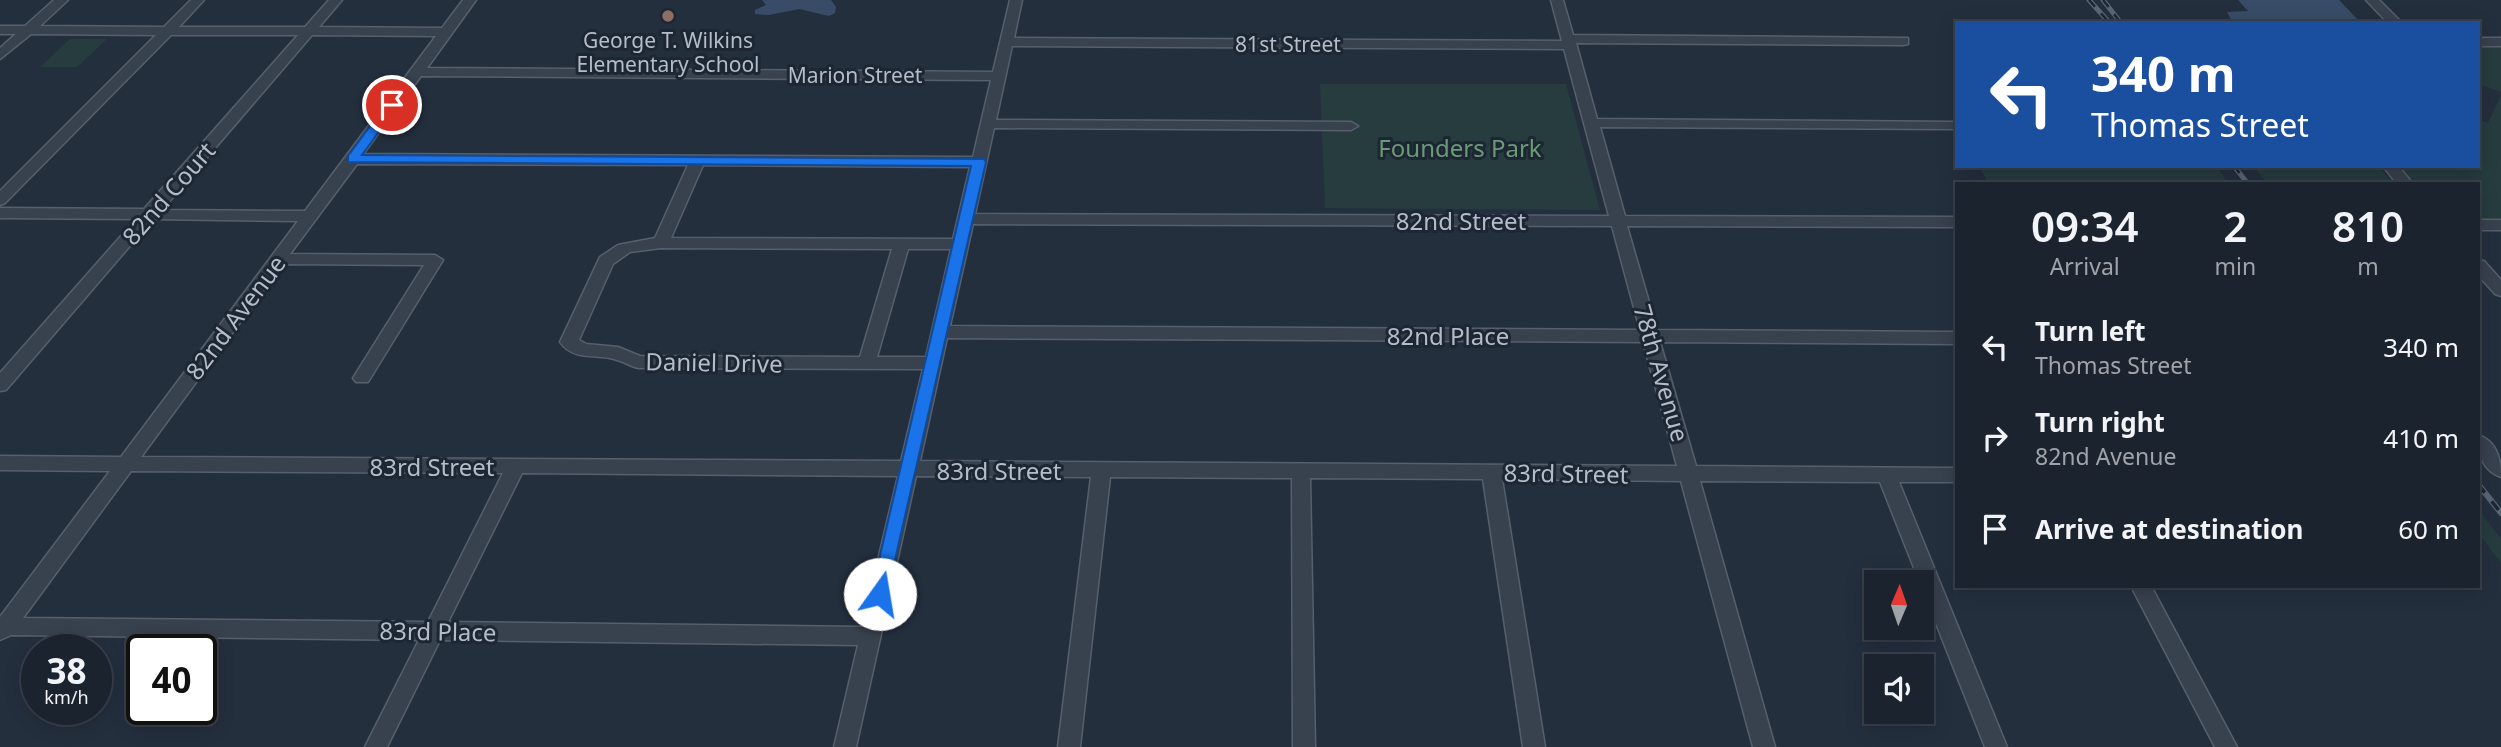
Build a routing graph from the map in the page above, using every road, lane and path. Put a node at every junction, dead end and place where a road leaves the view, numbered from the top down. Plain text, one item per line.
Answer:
1 (62, 0) edge
2 (198, 0) edge
3 (336, 0) edge
4 (470, 0) edge
5 (1016, 0) edge
6 (1557, 0) edge
7 (2372, 0) edge
8 (2394, 21) edge
9 (0, 30) edge
10 (28, 30) junction
11 (167, 31) junction
12 (446, 32) junction
13 (308, 33) junction
14 (1903, 41) dead end
15 (1569, 42) junction
16 (2480, 42) edge
17 (2501, 42) edge
18 (1006, 43) junction
19 (0, 55) edge
20 (417, 72) junction
21 (999, 76) junction
22 (1590, 123) junction
23 (988, 124) junction
24 (1953, 125) dead end
25 (1351, 126) dead end
26 (352, 159) junction
27 (697, 161) junction
28 (979, 162) junction
29 (2392, 168) edge
30 (2404, 182) edge
31 (0, 200) edge
32 (0, 213) edge
33 (149, 214) junction
34 (310, 216) junction
35 (966, 219) junction
36 (1619, 220) junction
37 (1955, 222) edge
38 (2480, 225) edge
39 (2501, 225) edge
40 (661, 243) junction
41 (901, 244) junction
42 (960, 244) junction
43 (278, 259) junction
44 (2480, 267) edge
45 (2501, 290) edge
46 (940, 332) junction
47 (1651, 335) junction
48 (1955, 338) edge
49 (867, 363) junction
50 (933, 363) junction
51 (362, 379) dead end
52 (0, 385) edge
53 (2480, 444) edge
54 (0, 463) edge
55 (126, 464) junction
56 (516, 466) junction
57 (908, 469) junction
58 (1101, 470) junction
59 (2501, 470) edge
60 (1301, 472) junction
61 (1491, 472) junction
62 (1690, 474) junction
63 (1886, 474) junction
64 (1955, 475) edge
65 (2142, 588) edge
66 (2, 630) edge
67 (433, 631) junction
68 (870, 636) junction
69 (376, 747) edge
70 (845, 747) edge
71 (1069, 747) edge
72 (1304, 747) edge
73 (1534, 747) edge
74 (1765, 747) edge
75 (1996, 747) edge
76 (2226, 747) edge

1 - 10 street
2 - 11 street
3 - 13 street, 82nd Court
4 - 12 street, 82nd Avenue
5 - 18 street
6 - 15 street, 78th Avenue
7 - 8 street
9 - 10 street
10 - 11 street
10 - 19 street
11 - 13 street
11 - 31 street
12 - 13 street
12 - 20 street, 82nd Avenue
13 - 33 street, 82nd Court
14 - 15 street, 81st Street
15 - 18 street, 81st Street
15 - 22 street, 78th Avenue
16 - 17 street
18 - 21 street
20 - 21 street, Marion Street
20 - 26 street, 82nd Avenue
21 - 23 street
22 - 24 street
22 - 36 street, 78th Avenue
23 - 25 street
23 - 28 street
26 - 27 street
26 - 34 street, 82nd Avenue
27 - 28 street
27 - 40 street
28 - 35 street
29 - 30 street
32 - 33 street
33 - 34 street
33 - 52 street, 82nd Court
34 - 43 street, 82nd Avenue
35 - 36 street, 82nd Street
35 - 42 street
36 - 37 street, 82nd Street
36 - 47 street, 78th Avenue
38 - 39 street
40 - 41 street
40 - 49 street, Daniel Drive
41 - 42 street
41 - 49 street
42 - 46 street
43 - 51 street
43 - 55 street, 82nd Avenue
44 - 45 street
46 - 47 street, 82nd Place
46 - 50 street
47 - 48 street, 82nd Place
47 - 62 street, 78th Avenue
49 - 50 street, Daniel Drive
50 - 57 street
53 - 59 street
54 - 55 street, 83rd Street
55 - 56 street, 83rd Street
55 - 66 street, 82nd Avenue
56 - 57 street, 83rd Street
56 - 67 street
57 - 58 street, 83rd Street
57 - 68 street
58 - 60 street, 83rd Street
58 - 71 street
60 - 61 street, 83rd Street
60 - 72 street
61 - 62 street, 83rd Street
61 - 73 street
62 - 63 street, 83rd Street
62 - 74 street, 78th Avenue
63 - 64 street, 83rd Street
63 - 75 street
65 - 76 street
66 - 67 street, 83rd Place
67 - 68 street, 83rd Place
67 - 69 street
68 - 70 street

